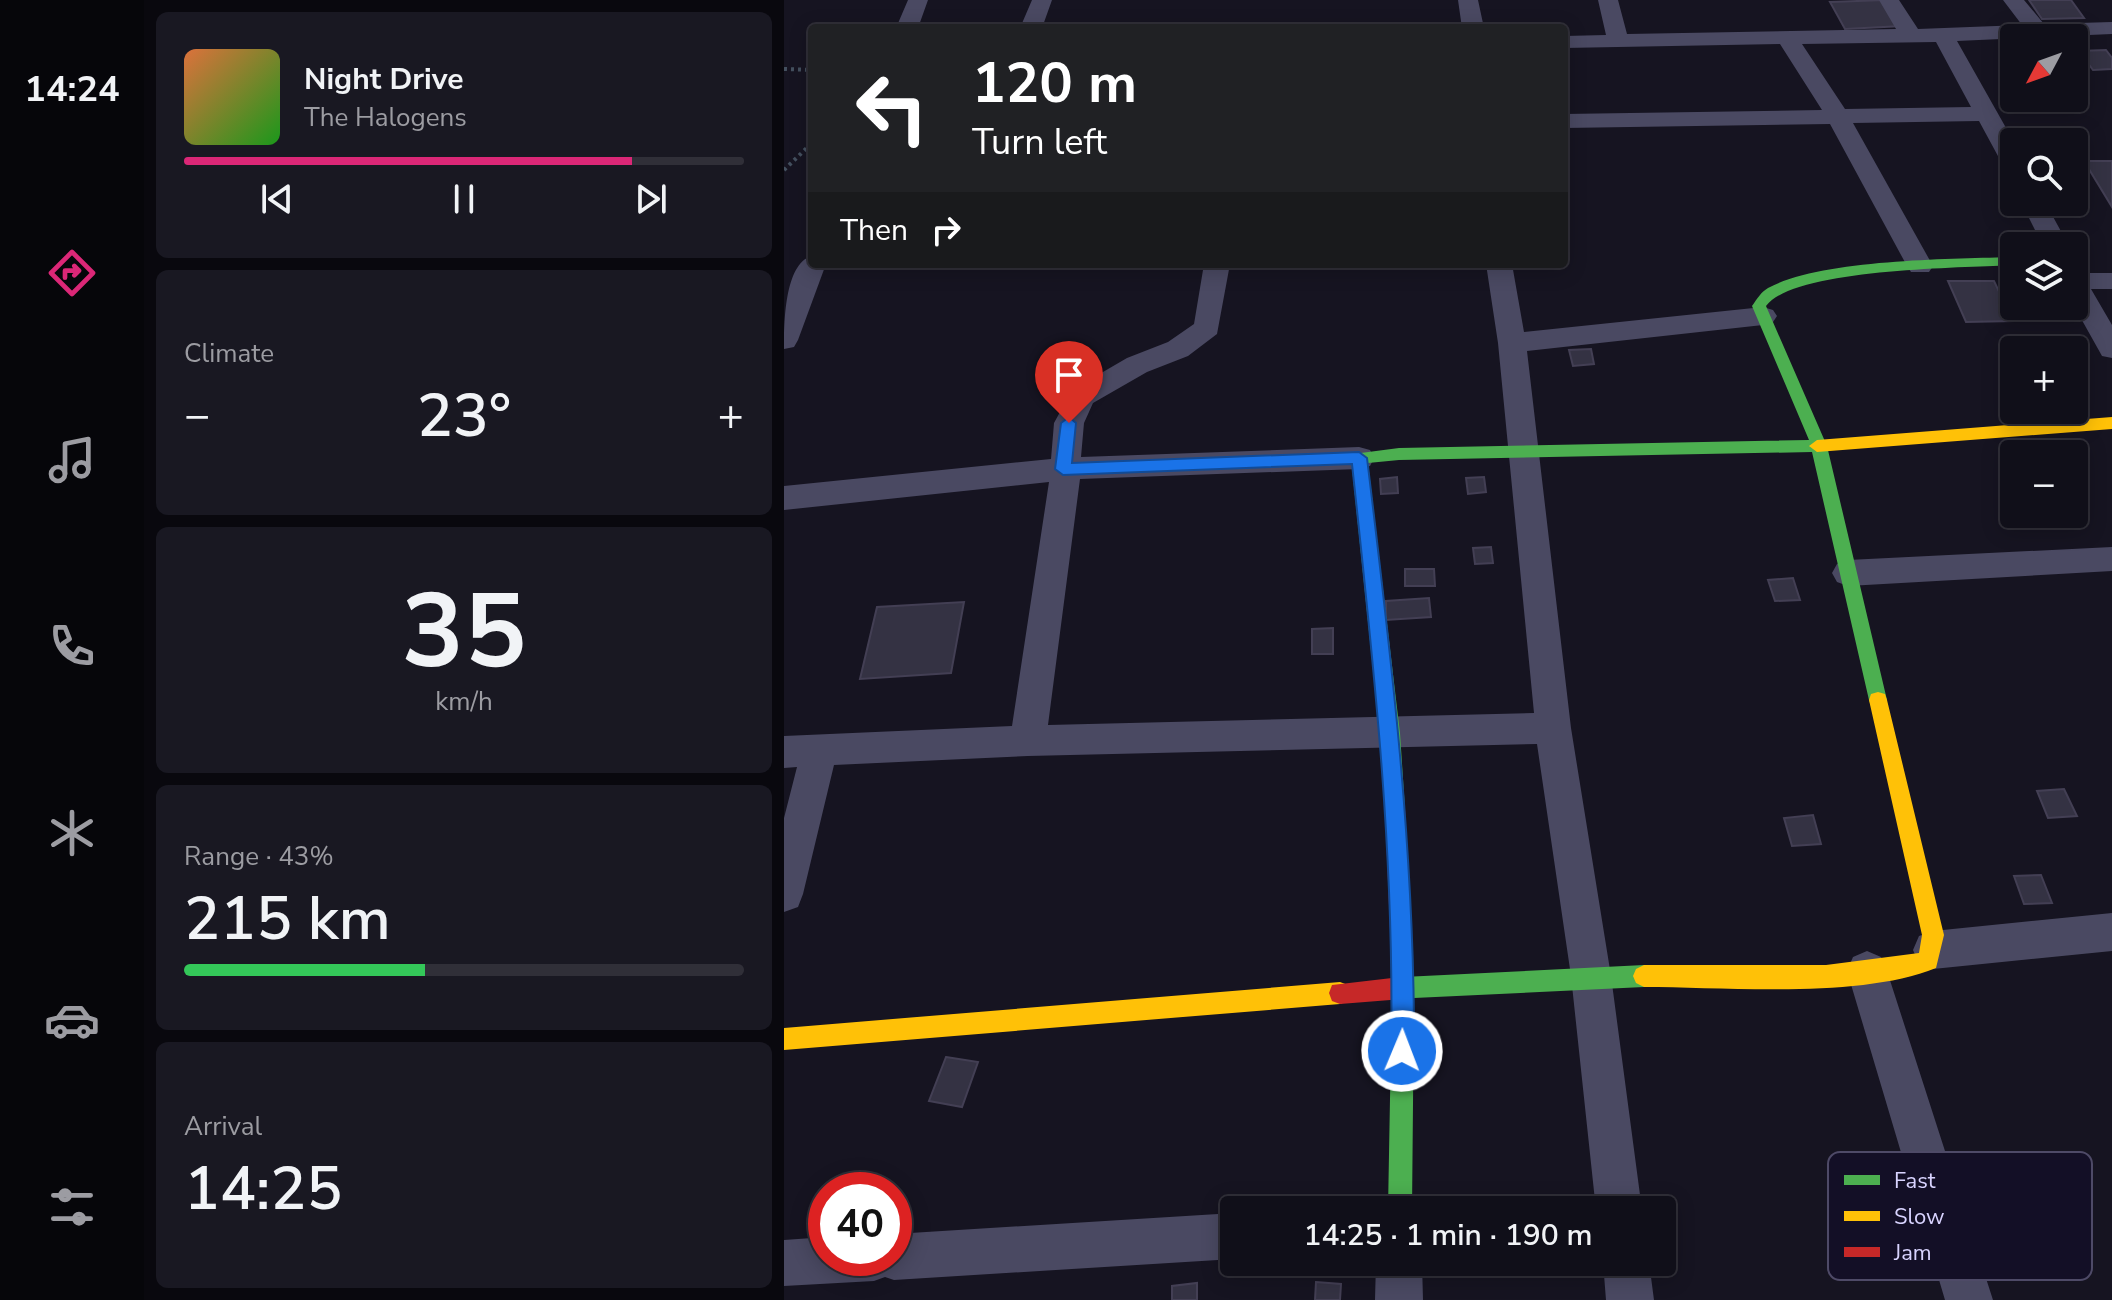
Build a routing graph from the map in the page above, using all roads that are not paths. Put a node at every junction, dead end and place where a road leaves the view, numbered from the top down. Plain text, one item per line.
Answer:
1 (918, 0) edge
2 (1042, 0) edge
3 (1468, 0) edge
4 (1608, 0) edge
5 (1889, 0) edge
6 (2013, 0) edge
7 (909, 24) edge
8 (1033, 24) edge
9 (1472, 24) edge
10 (2032, 24) edge
11 (2112, 28) edge
12 (2088, 29) edge
13 (2000, 33) edge
14 (1910, 34) junction
15 (1943, 35) junction
16 (1787, 38) junction
17 (1618, 41) junction
18 (1568, 42) edge
19 (1988, 114) junction
20 (1839, 118) junction
21 (1568, 121) edge
22 (2000, 137) edge
23 (2000, 262) edge
24 (1920, 266) junction
25 (811, 268) edge
26 (1216, 268) edge
27 (1500, 268) edge
28 (2112, 281) edge
29 (2088, 282) edge
30 (2088, 307) edge
31 (1763, 316) junction
32 (784, 340) edge
33 (1512, 343) junction
34 (2112, 349) edge
35 (2112, 423) edge
36 (1819, 446) junction
37 (1523, 454) junction
38 (1359, 458) junction
39 (1063, 469) junction
40 (784, 498) edge
41 (2112, 559) edge
42 (1848, 573) junction
43 (1553, 728) junction
44 (1391, 733) junction
45 (1028, 741) junction
46 (802, 752) edge
47 (784, 894) edge
48 (2112, 932) edge
49 (1933, 950) junction
50 (1867, 971) junction
51 (1591, 976) junction
52 (1403, 988) junction
53 (784, 1039) edge
54 (1923, 1152) edge
55 (1400, 1196) edge
56 (1617, 1196) edge
57 (1220, 1237) edge
58 (912, 1256) edge
59 (808, 1262) edge
60 (784, 1263) edge
61 (1399, 1276) edge
62 (1627, 1276) edge
63 (1963, 1280) edge
64 (1399, 1300) edge
65 (1630, 1300) edge
66 (1969, 1300) edge

1 - 7 street
2 - 8 street
3 - 9 street
4 - 17 street
5 - 14 street
6 - 10 street
11 - 12 street
13 - 15 street
14 - 15 street
14 - 16 street
15 - 19 street
16 - 17 street
16 - 20 street
17 - 18 street
19 - 20 street
19 - 22 street
20 - 21 street
20 - 24 street
23 - 24 street
24 - 31 street
25 - 32 street
26 - 39 street
27 - 33 street
28 - 29 street
30 - 34 street
31 - 33 street
31 - 36 street
33 - 37 street
35 - 36 street
36 - 37 street
36 - 42 street
37 - 38 street
37 - 43 street
38 - 39 street
38 - 44 street
39 - 40 street
39 - 45 street
41 - 42 street
42 - 49 street
43 - 44 street
43 - 51 street
44 - 45 street
44 - 52 street
45 - 46 street
46 - 47 street
48 - 49 street
49 - 50 street
50 - 51 street
50 - 54 street
51 - 52 street
51 - 56 street
52 - 53 street
52 - 55 street
57 - 58 street
59 - 60 street
61 - 64 street
62 - 65 street
63 - 66 street

